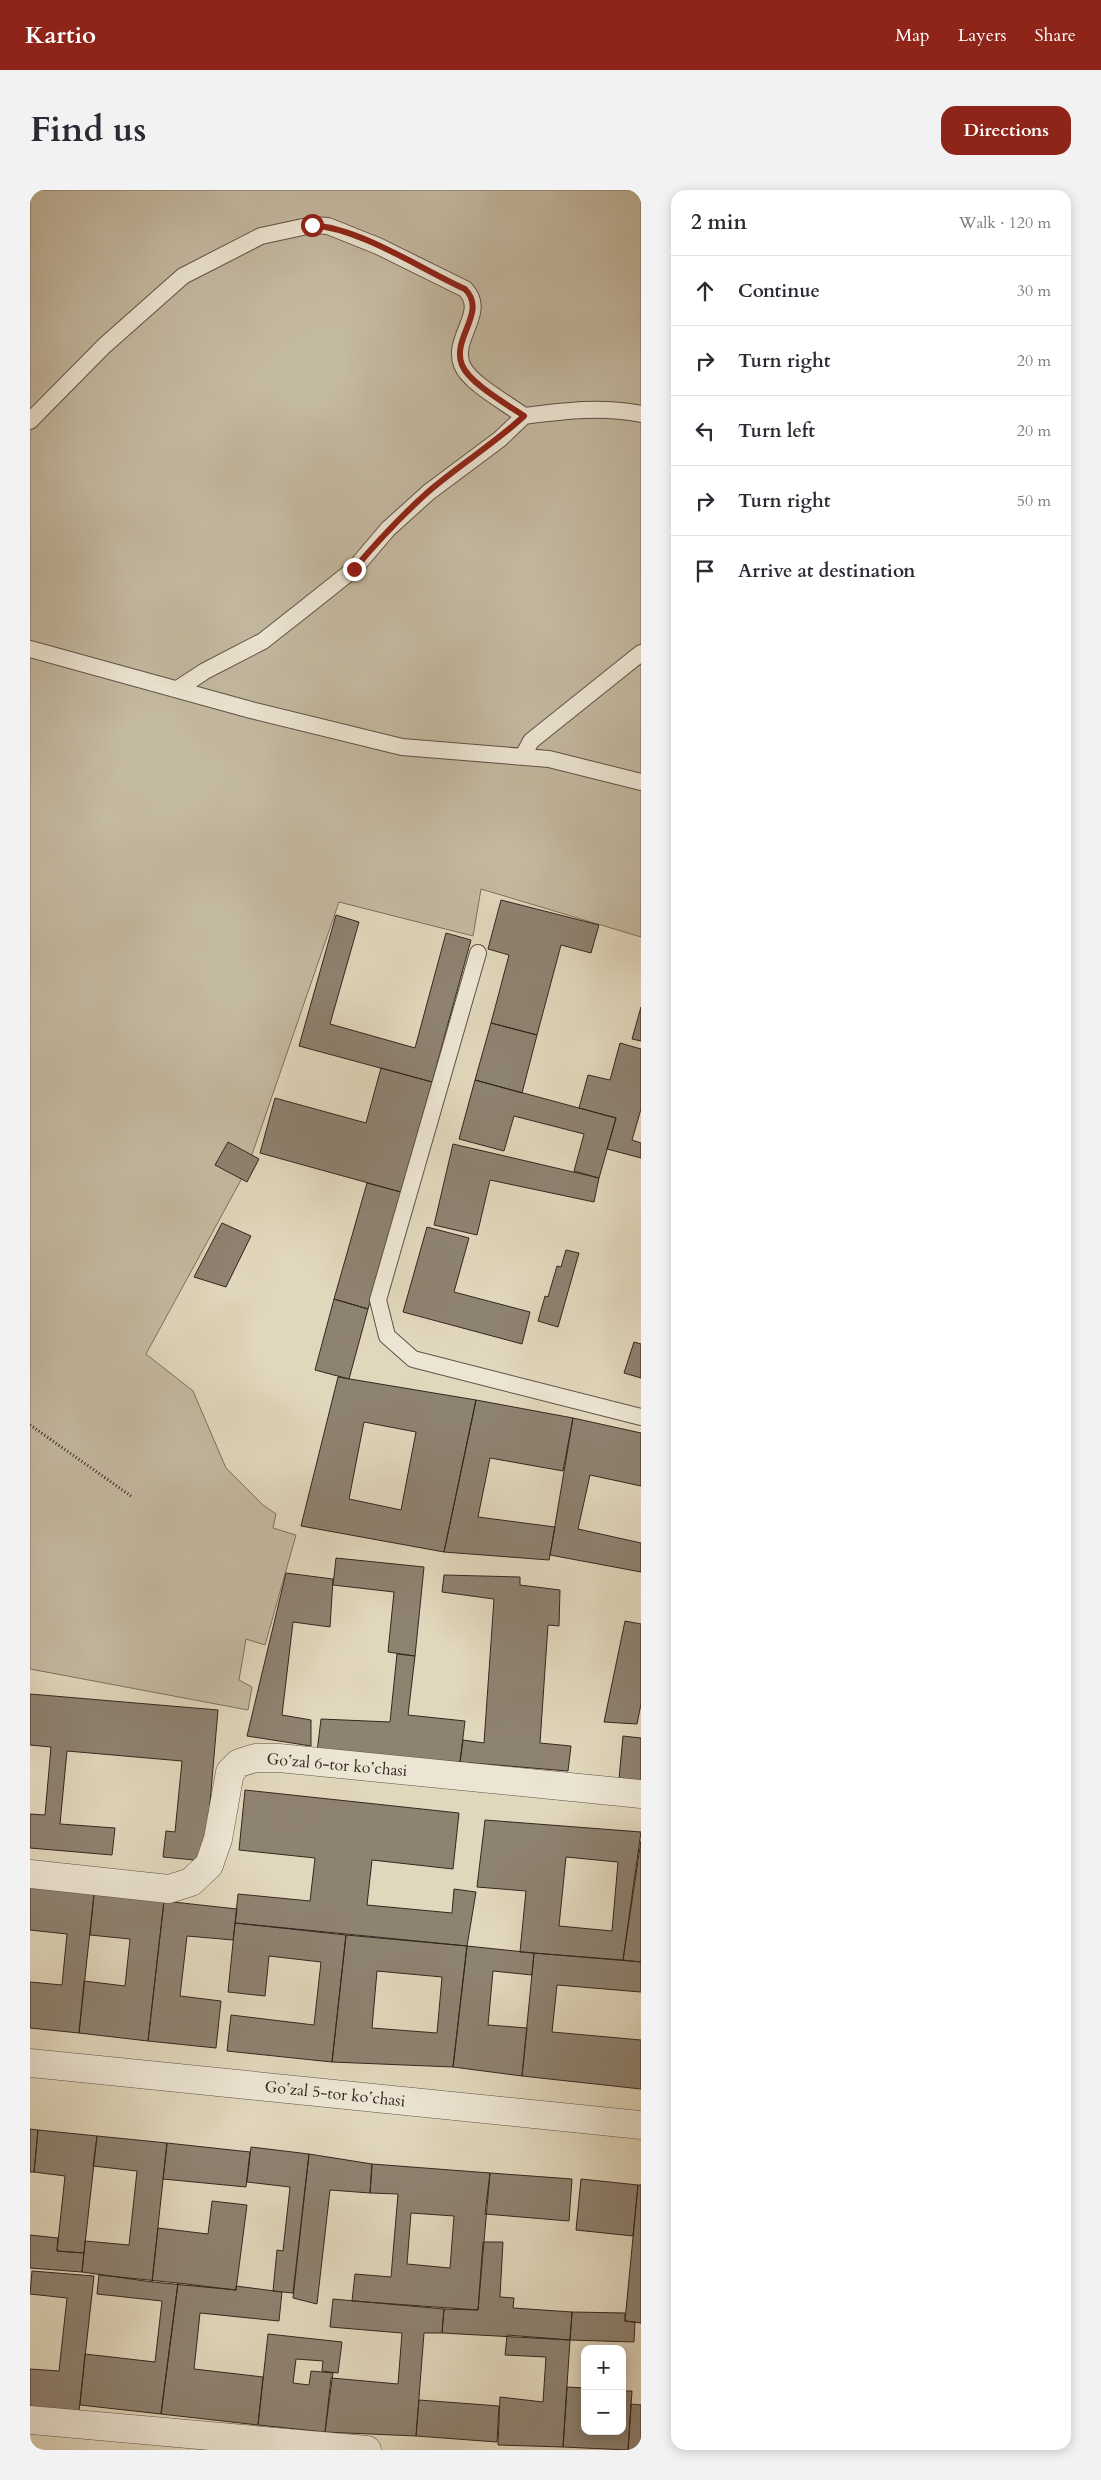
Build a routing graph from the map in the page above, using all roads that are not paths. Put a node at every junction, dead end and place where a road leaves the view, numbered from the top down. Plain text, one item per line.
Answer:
1 (641, 414) edge
2 (524, 416) junction
3 (30, 421) edge
4 (30, 649) edge
5 (641, 653) edge
6 (179, 688) junction
7 (523, 756) junction
8 (641, 782) edge
9 (478, 953) dead end
10 (641, 1417) edge
11 (641, 1794) edge
12 (30, 1874) edge
13 (30, 2063) edge
14 (641, 2125) edge
15 (30, 2420) edge
16 (367, 2450) edge

1 - 2 lane
2 - 3 lane
2 - 6 lane
4 - 6 lane
5 - 7 lane
6 - 7 lane
7 - 8 lane
9 - 10 lane
11 - 12 street, Goʻzal 6-tor koʻchasi
13 - 14 street, Goʻzal 5-tor koʻchasi
15 - 16 street

